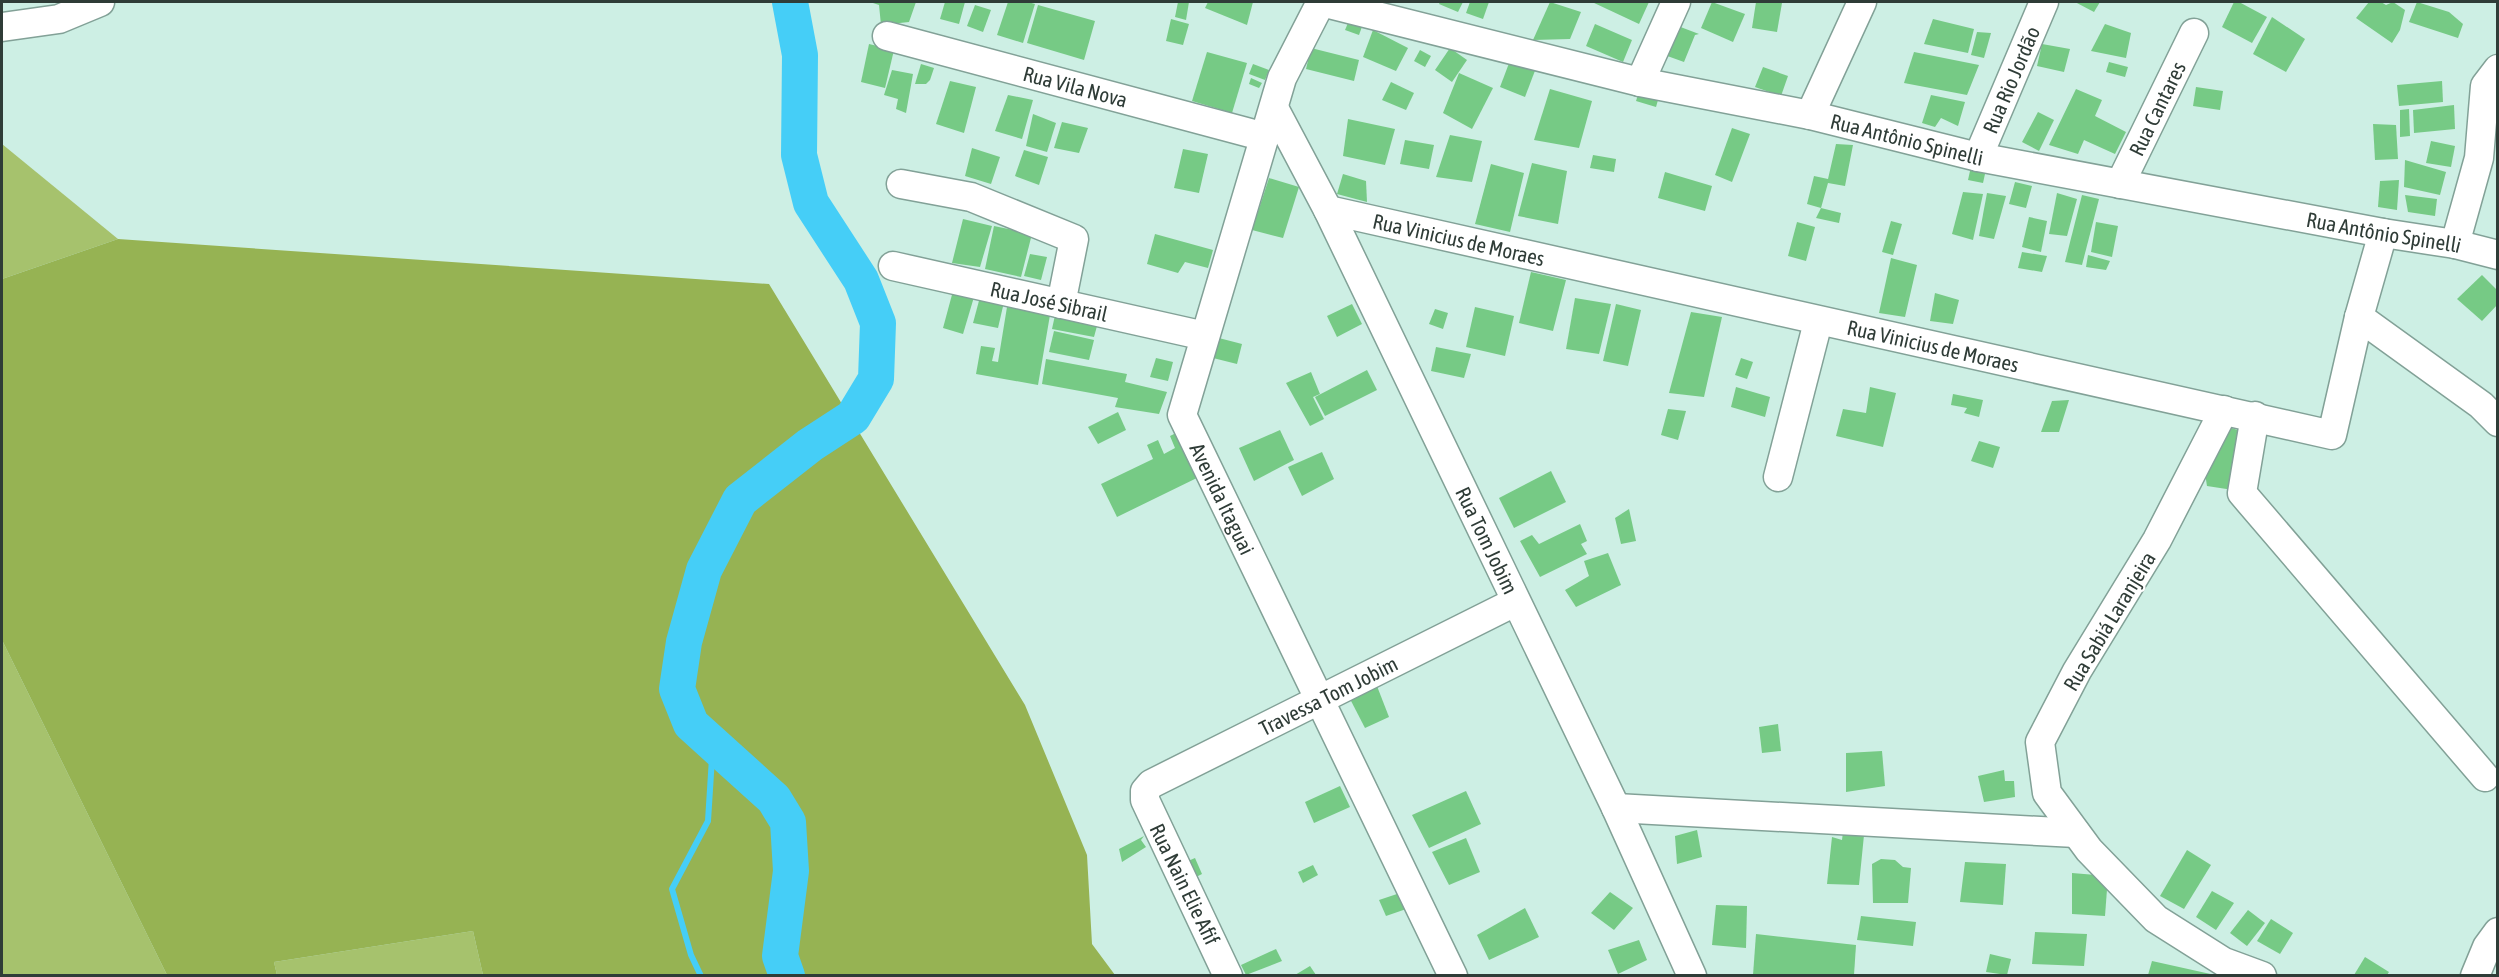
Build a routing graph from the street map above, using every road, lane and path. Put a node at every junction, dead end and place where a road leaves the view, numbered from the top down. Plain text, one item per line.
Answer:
1 (100, 2) edge
2 (1321, 2) edge
3 (1676, 2) edge
4 (1862, 2) edge
5 (2044, 2) edge
6 (2, 27) edge
7 (2194, 33) dead end
8 (887, 36) dead end
9 (2498, 69) edge
10 (1640, 82) junction
11 (1274, 108) junction
12 (1810, 115) junction
13 (1265, 137) junction
14 (1978, 157) junction
15 (901, 184) dead end
16 (2120, 184) junction
17 (1329, 210) junction
18 (2383, 233) junction
19 (2455, 244) junction
20 (2498, 255) edge
21 (893, 266) dead end
22 (1061, 304) junction
23 (2359, 317) junction
24 (1818, 322) junction
25 (1205, 336) junction
26 (2224, 410) junction
27 (2255, 416) junction
28 (2498, 422) edge
29 (1778, 477) dead end
30 (1515, 602) junction
31 (1321, 699) junction
32 (2485, 777) dead end
33 (1145, 791) joint
34 (1616, 808) junction
35 (2076, 832) junction
36 (2494, 945) edge
37 (1228, 975) edge
38 (1453, 975) edge
39 (1692, 975) edge
40 (2262, 975) edge
41 (2475, 975) edge

1 - 6 street
2 - 10 street, Rua Antônio Spinelli
2 - 11 street, Avenida Itaguai
3 - 10 street
4 - 12 street
5 - 14 street, Rua Rio Jordão
7 - 16 street, Rua Cantares
8 - 13 street, Rua Vila Nova
9 - 19 street
10 - 12 street, Rua Antônio Spinelli
11 - 13 street, Avenida Itaguai
11 - 17 street, Rua Tom Jobim
12 - 14 street, Rua Antônio Spinelli
13 - 25 street, Avenida Itaguai
14 - 16 street, Rua Antônio Spinelli
15 - 22 street
16 - 18 street, Rua Antônio Spinelli
17 - 24 street, Rua Vinicius de Moraes
17 - 30 street, Rua Tom Jobim
18 - 19 street, Rua Antônio Spinelli
18 - 23 street, Rua Vinicius de Moraes
19 - 20 street, Rua Antônio Spinelli
21 - 22 street, Rua José Sibrail
22 - 25 street, Rua José Sibrail
23 - 27 street, Rua Vinicius de Moraes
23 - 28 street
24 - 26 street, Rua Vinicius de Moraes
24 - 29 street
25 - 31 street, Avenida Itaguai
26 - 27 street, Rua Vinicius de Moraes
26 - 35 street, Rua Sabiá Laranjeira
27 - 32 street
30 - 31 street, Travessa Tom Jobim
30 - 34 street, Rua Tom Jobim
31 - 33 street, Travessa Tom Jobim
31 - 38 street, Avenida Itaguai
33 - 37 street, Rua Nain Elie Afif
34 - 35 street
34 - 39 street, Rua Tom Jobim
35 - 40 street, Rua Sabiá Laranjeira
36 - 41 street

